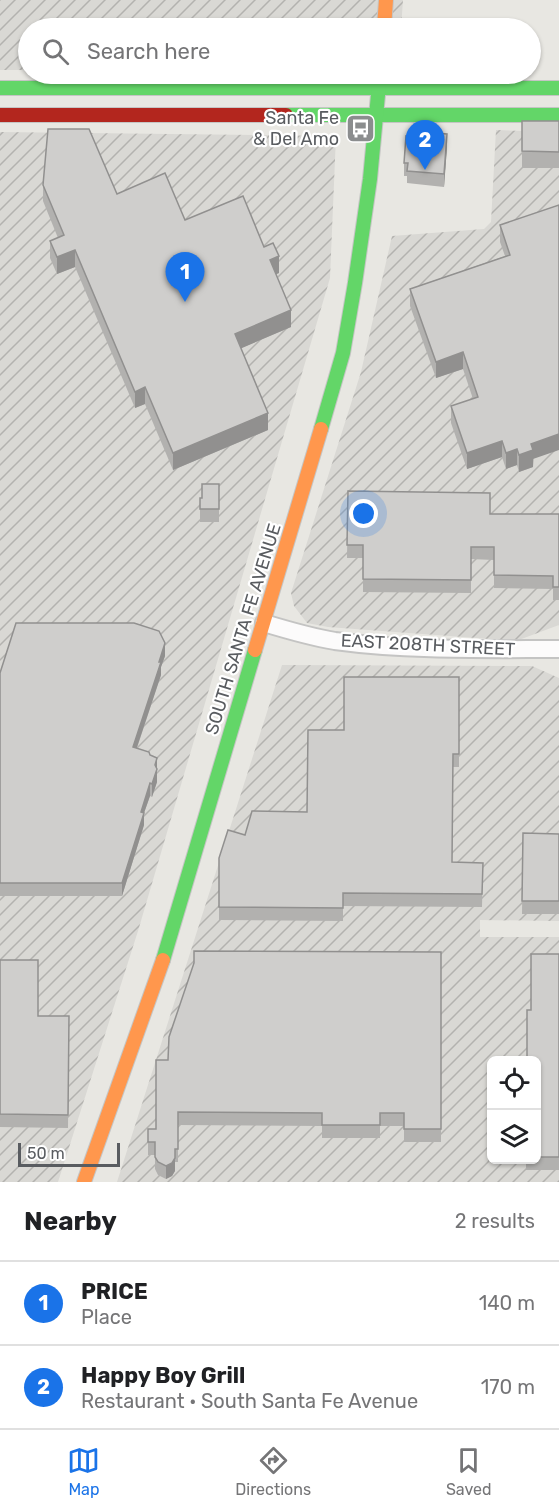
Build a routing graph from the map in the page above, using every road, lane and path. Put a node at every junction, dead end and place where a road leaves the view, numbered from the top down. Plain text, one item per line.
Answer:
1 (386, 0) edge
2 (385, 18) edge
3 (379, 84) edge
4 (0, 88) edge
5 (379, 88) junction
6 (559, 88) edge
7 (0, 115) edge
8 (377, 115) junction
9 (559, 115) edge
10 (264, 623) junction
11 (559, 649) edge
12 (84, 1182) edge

1 - 2 main road
3 - 5 main road, SOUTH SANTA FE AVENUE
4 - 5 main road
5 - 6 main road
5 - 8 main road, SOUTH SANTA FE AVENUE
7 - 8 main road
8 - 9 main road
8 - 10 main road, SOUTH SANTA FE AVENUE
10 - 11 street, EAST 208TH STREET
10 - 12 main road, SOUTH SANTA FE AVENUE

